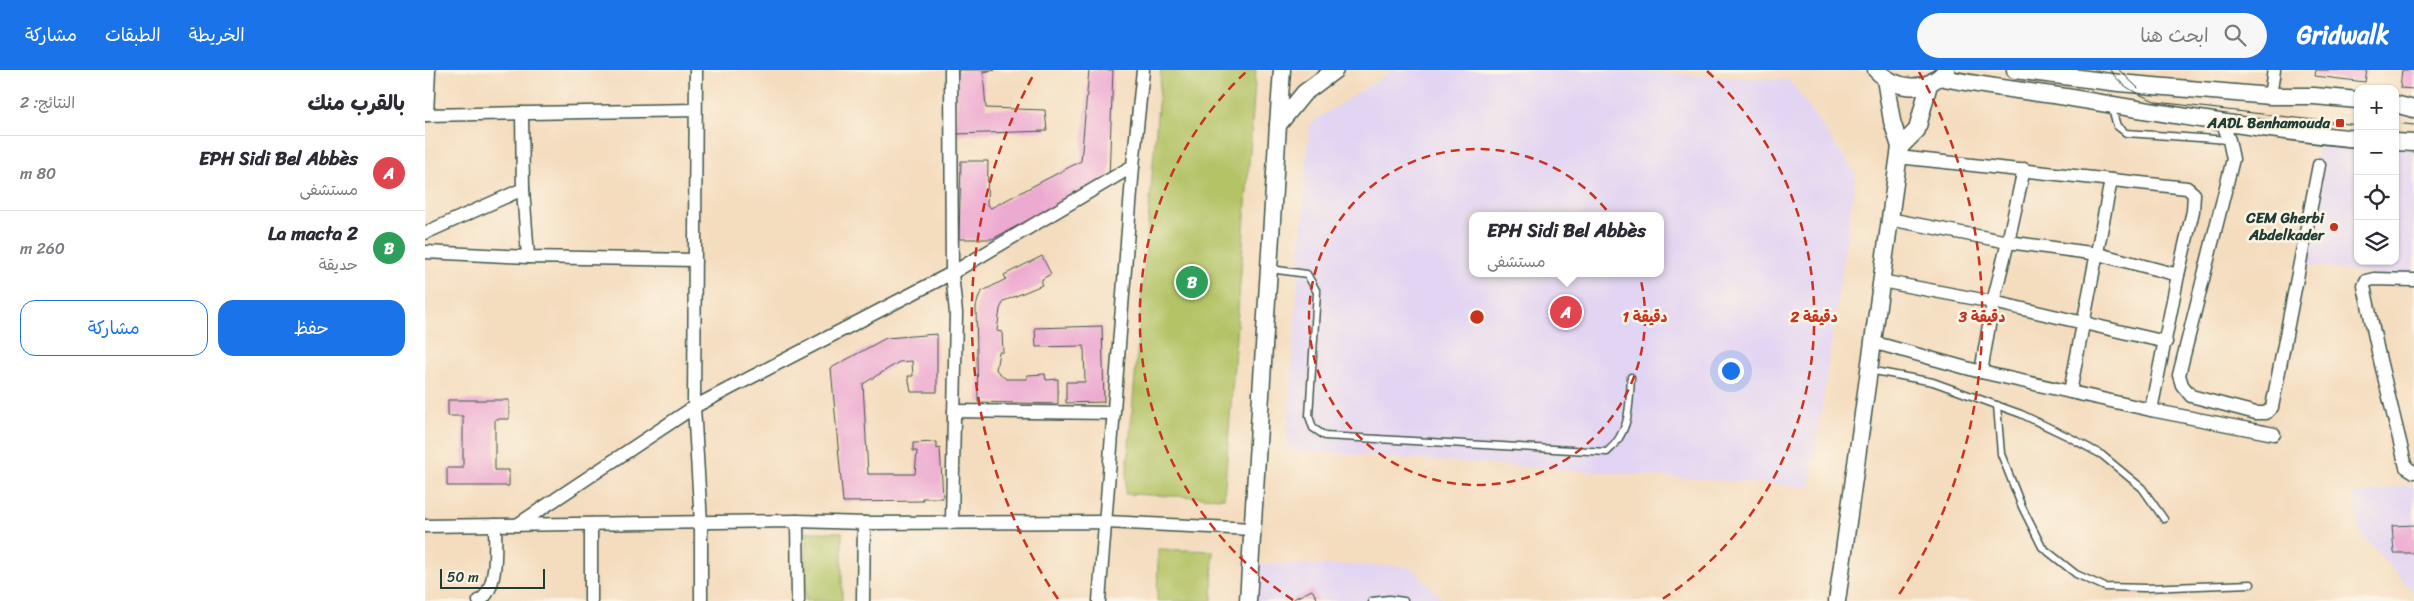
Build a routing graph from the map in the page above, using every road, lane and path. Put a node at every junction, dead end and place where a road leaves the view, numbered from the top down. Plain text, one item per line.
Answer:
1 (429, 70) edge
2 (696, 70) edge
3 (951, 70) edge
4 (1143, 70) edge
5 (1282, 70) edge
6 (1335, 70) edge
7 (2015, 70) edge
8 (2274, 70) edge
9 (1880, 74) edge
10 (1938, 77) edge
11 (2270, 96) junction
12 (2354, 100) edge
13 (2110, 105) junction
14 (2399, 105) edge
15 (2414, 109) edge
16 (695, 110) junction
17 (522, 113) junction
18 (426, 115) edge
19 (2223, 124) junction
20 (1279, 125) junction
21 (2354, 139) edge
22 (2229, 140) junction
23 (2399, 142) edge
24 (2414, 143) edge
25 (1899, 152) junction
26 (2319, 165) dead end
27 (1133, 166) junction
28 (2024, 169) junction
29 (2111, 180) junction
30 (523, 188) junction
31 (1889, 219) junction
32 (425, 233) edge
33 (2008, 242) junction
34 (425, 252) edge
35 (2098, 254) junction
36 (528, 257) junction
37 (695, 260) junction
38 (1269, 268) junction
39 (952, 273) junction
40 (2178, 275) junction
41 (2414, 280) edge
42 (1881, 281) junction
43 (1993, 302) junction
44 (2083, 322) junction
45 (1872, 342) junction
46 (2166, 342) junction
47 (1868, 370) junction
48 (1981, 372) junction
49 (1631, 377) dead end
50 (2070, 392) junction
51 (1997, 405) junction
52 (694, 407) junction
53 (2151, 410) junction
54 (954, 411) junction
55 (1114, 413) junction
56 (2274, 434) dead end
57 (2414, 472) edge
58 (2164, 519) dead end
59 (797, 521) junction
60 (952, 521) junction
61 (1106, 522) junction
62 (701, 523) junction
63 (864, 523) junction
64 (591, 524) junction
65 (495, 525) junction
66 (516, 525) junction
67 (425, 526) edge
68 (1253, 529) junction
69 (2251, 584) dead end
70 (479, 601) edge
71 (591, 601) edge
72 (701, 601) edge
73 (798, 601) edge
74 (863, 601) edge
75 (1099, 601) edge
76 (1248, 601) edge
77 (1372, 601) edge
78 (1404, 601) edge
79 (1837, 601) edge

1 - 18 street
2 - 16 street
3 - 39 street
4 - 27 street
5 - 20 main road
6 - 20 main road
7 - 11 main road
8 - 11 street
9 - 10 main road
9 - 25 main road
10 - 13 main road
10 - 25 main road
11 - 12 main road
13 - 19 main road
13 - 22 lane
14 - 15 main road
16 - 17 street
16 - 37 street
17 - 18 street
17 - 30 street
19 - 21 main road
19 - 22 street
20 - 38 main road
22 - 26 street
23 - 24 main road
25 - 28 street
25 - 31 main road
27 - 39 street
27 - 55 street
28 - 29 street
28 - 33 street
29 - 35 street
29 - 40 street
30 - 32 street
30 - 36 street
31 - 33 street
31 - 42 main road
33 - 35 street
33 - 43 street
34 - 36 street
35 - 40 street
35 - 44 street
36 - 37 street
37 - 52 street
38 - 49 lane
38 - 68 main road
39 - 52 street
39 - 54 street
40 - 46 street
41 - 57 street
42 - 43 street
42 - 45 main road
43 - 44 street
43 - 48 street
44 - 46 street
44 - 50 street
45 - 47 main road
45 - 48 street
46 - 53 street
47 - 51 lane
47 - 79 main road
48 - 50 street
50 - 53 street
51 - 58 lane
51 - 69 lane
52 - 62 street
52 - 66 street
53 - 56 street
54 - 55 street
54 - 60 street
55 - 61 street
59 - 62 street
59 - 63 street
59 - 73 street
60 - 61 street
60 - 63 street
61 - 68 street
61 - 75 street
62 - 64 street
62 - 72 street
63 - 74 street
64 - 66 street
64 - 71 street
65 - 66 street
65 - 67 street
65 - 70 street
68 - 76 main road
77 - 78 lane

